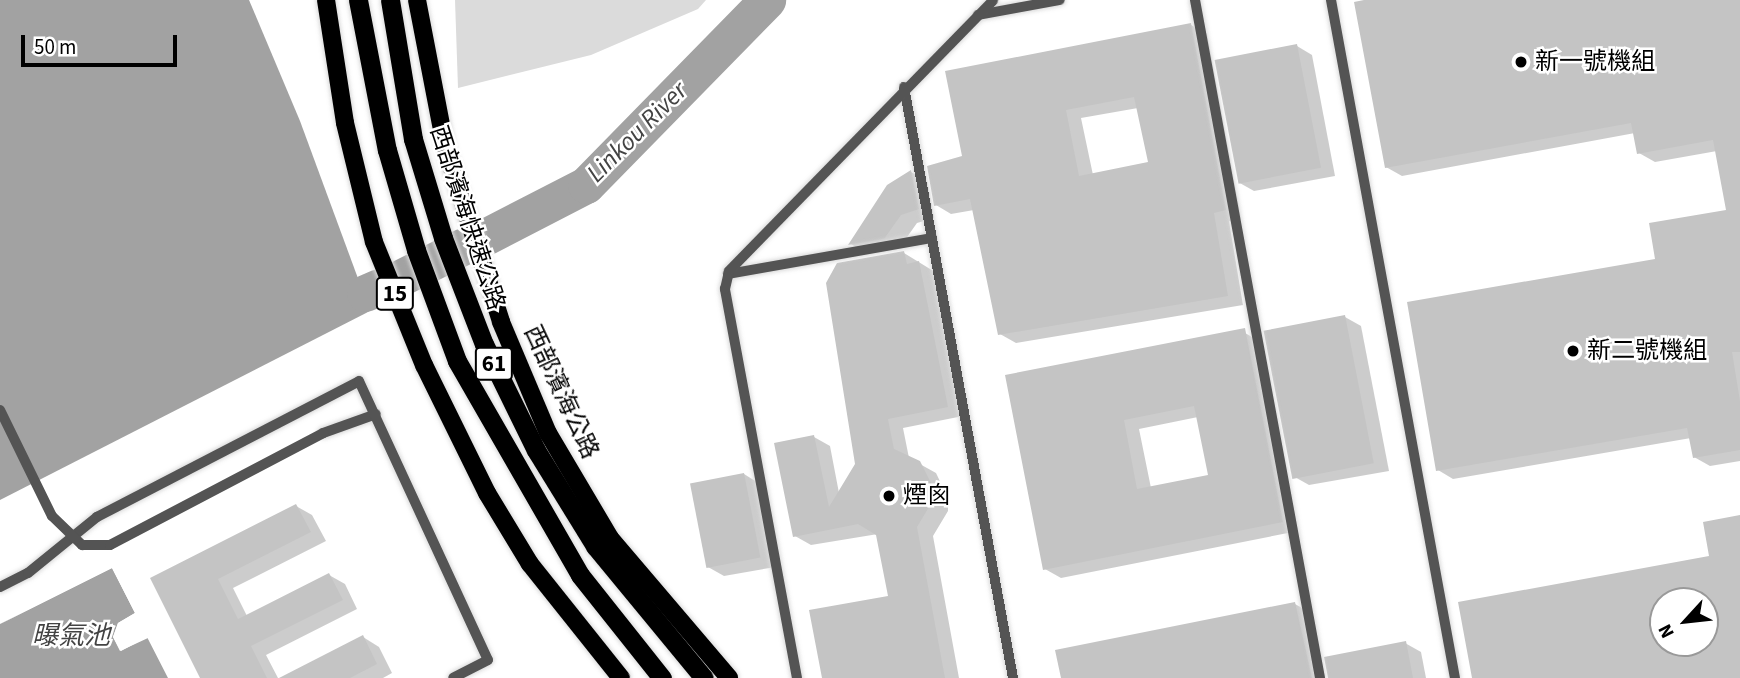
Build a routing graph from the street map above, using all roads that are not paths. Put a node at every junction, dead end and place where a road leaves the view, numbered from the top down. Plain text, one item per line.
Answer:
1 (326, 0) edge
2 (358, 0) edge
3 (390, 0) edge
4 (418, 0) edge
5 (993, 0) edge
6 (1060, 0) edge
7 (1195, 0) edge
8 (1331, 0) edge
9 (978, 15) junction
10 (904, 86) junction
11 (932, 238) junction
12 (728, 274) junction
13 (0, 410) edge
14 (376, 414) junction
15 (0, 587) edge
16 (453, 678) edge
17 (621, 678) edge
18 (662, 678) edge
19 (704, 678) edge
20 (729, 678) edge
21 (797, 678) edge
22 (1013, 678) edge
23 (1320, 678) edge
24 (1455, 678) edge

1 - 17 main road, 15
2 - 18 highway, 61
3 - 19 highway, 西部濱海快速公路 / 61
4 - 20 main road, 西部濱海公路
5 - 9 lane
6 - 9 lane
7 - 23 lane
8 - 24 lane
9 - 10 lane
10 - 11 lane
10 - 12 lane
11 - 12 lane
11 - 22 lane
12 - 21 lane
13 - 14 lane, bridge
14 - 15 lane
14 - 16 lane

